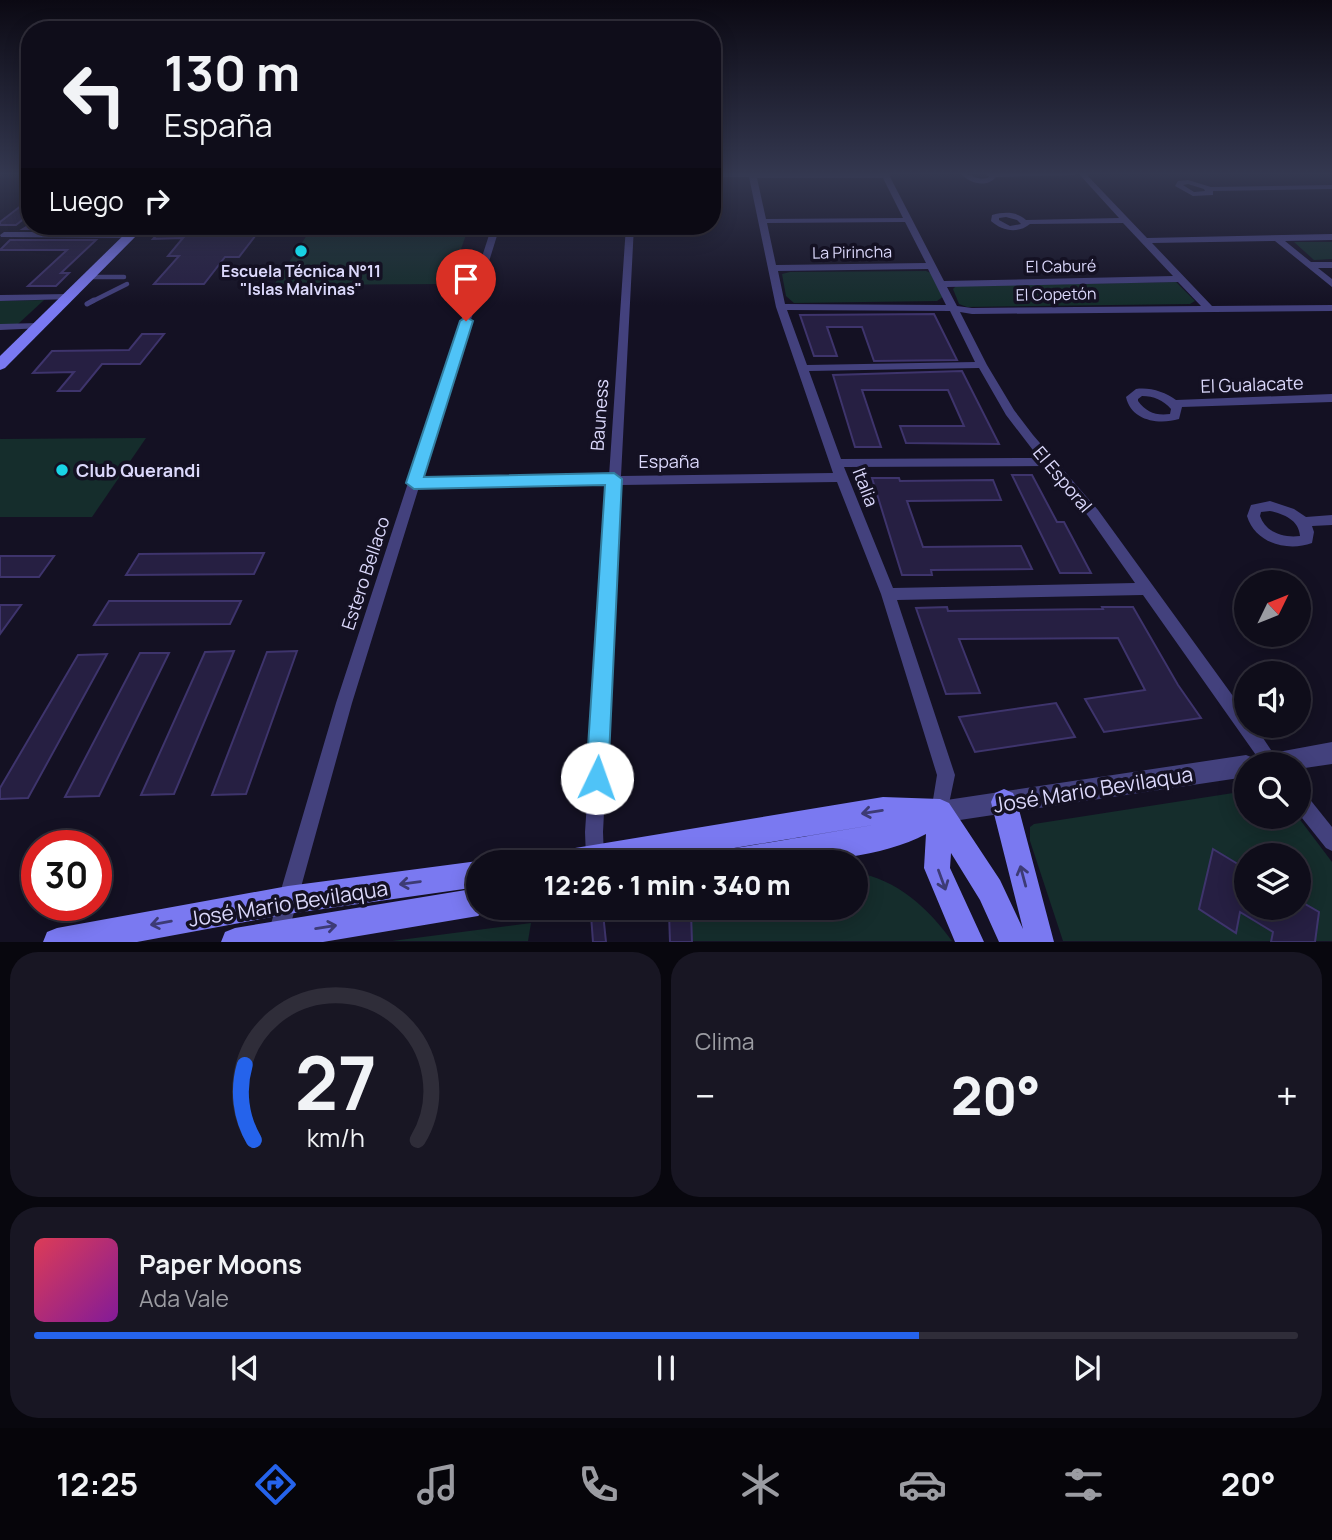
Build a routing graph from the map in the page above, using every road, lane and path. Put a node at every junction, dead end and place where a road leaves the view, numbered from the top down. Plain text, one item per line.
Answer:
1 (760, 217) edge
2 (906, 217) edge
3 (1123, 217) edge
4 (908, 220) junction
5 (1126, 220) junction
6 (761, 221) junction
7 (1026, 222) dead end
8 (1, 233) edge
9 (21, 233) edge
10 (125, 235) edge
11 (126, 235) edge
12 (493, 235) edge
13 (629, 235) edge
14 (1332, 237) edge
15 (1278, 238) junction
16 (1145, 241) junction
17 (1309, 265) junction
18 (1332, 265) edge
19 (932, 267) junction
20 (771, 268) junction
21 (124, 276) dead end
22 (89, 277) junction
23 (1181, 279) junction
24 (127, 284) dead end
25 (942, 284) junction
26 (1332, 284) edge
27 (62, 297) junction
28 (0, 298) edge
29 (87, 304) dead end
30 (781, 307) junction
31 (1332, 308) edge
32 (954, 309) junction
33 (1209, 309) junction
34 (32, 326) junction
35 (0, 327) edge
36 (0, 352) edge
37 (0, 365) edge
38 (982, 365) junction
39 (803, 368) junction
40 (1332, 398) edge
41 (1174, 404) dead end
42 (1049, 462) junction
43 (838, 470) junction
44 (614, 479) junction
45 (414, 483) junction
46 (1332, 520) edge
47 (1303, 522) dead end
48 (1147, 589) junction
49 (888, 594) junction
50 (1260, 752) edge
51 (1332, 753) edge
52 (1311, 757) edge
53 (1234, 768) edge
54 (1004, 802) junction
55 (940, 812) junction
56 (1311, 815) edge
57 (1332, 842) edge
58 (595, 850) edge
59 (648, 850) edge
60 (801, 850) edge
61 (466, 876) edge
62 (288, 900) junction
63 (466, 904) edge
64 (278, 935) junction
65 (57, 942) edge
66 (234, 942) edge
67 (970, 942) edge
68 (1014, 942) edge
69 (1041, 942) edge

1 - 6 street, Italia
2 - 4 street, El Esporal
3 - 5 street
4 - 6 street
4 - 19 street, El Esporal
5 - 7 street
5 - 16 street
6 - 20 street, Italia
8 - 9 street
10 - 27 main road
11 - 22 main road
12 - 45 street, Estero Bellaco
13 - 44 street, Bauness
14 - 15 street
15 - 16 street
15 - 17 street
16 - 23 street
17 - 18 street
17 - 26 street
19 - 20 street, La Pirincha
19 - 25 street, El Esporal
20 - 30 street, Italia
21 - 22 lane
22 - 27 main road
23 - 25 street, El Caburé
23 - 33 street
24 - 29 lane
25 - 32 street, El Esporal
27 - 28 street
27 - 34 main road
30 - 32 street, El Copetón
30 - 39 street, Italia
31 - 33 street, El Copetón
32 - 33 street, El Copetón
32 - 38 street, El Esporal
34 - 35 street
34 - 36 main road
34 - 37 main road
38 - 39 street
38 - 42 street, El Esporal
39 - 43 street, Italia
40 - 41 street, El Gualacate
42 - 43 street, España
42 - 48 street, El Esporal
43 - 44 street, España
43 - 49 street, Italia
44 - 45 street, España
44 - 58 street, Bauness
45 - 62 street, Estero Bellaco
46 - 47 street
48 - 49 street
48 - 50 street, El Esporal
49 - 55 street, Italia
51 - 52 street
53 - 54 street, José Mario Bevilaqua
54 - 55 street, José Mario Bevilaqua
69 -> 54 main road
55 -> 59 main road, José Mario Bevilaqua
55 - 60 main road, José Mario Bevilaqua
55 -> 67 main road
55 - 68 main road
56 - 57 street
61 -> 62 main road, José Mario Bevilaqua
62 - 64 street, Estero Bellaco
62 -> 65 main road, José Mario Bevilaqua
64 -> 63 main road, José Mario Bevilaqua
64 - 66 main road, José Mario Bevilaqua

